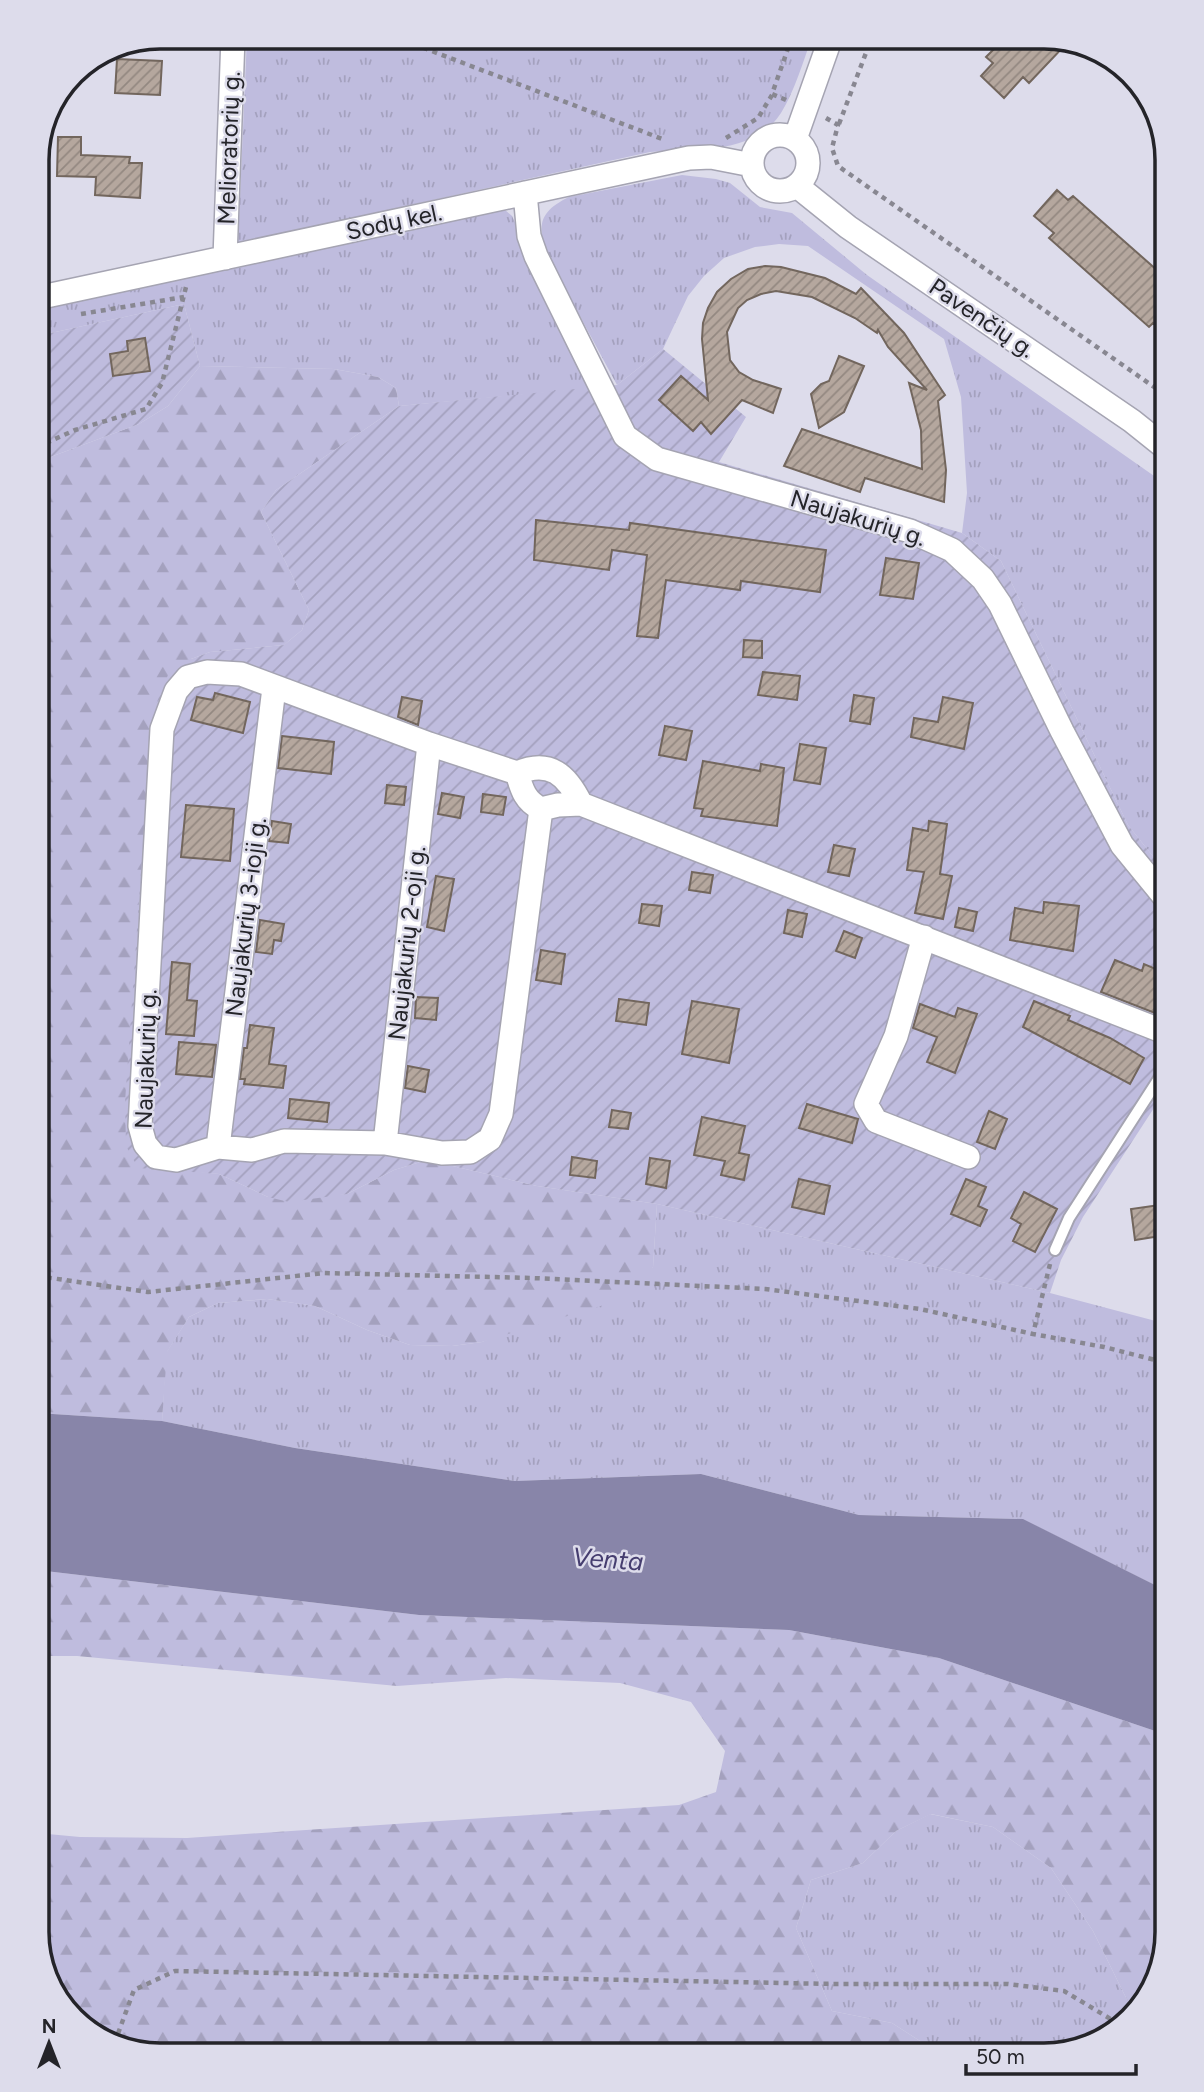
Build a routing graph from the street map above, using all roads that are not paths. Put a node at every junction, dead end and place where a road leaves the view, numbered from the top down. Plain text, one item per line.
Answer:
1 (233, 49) edge
2 (827, 49) edge
3 (795, 139) junction
4 (752, 165) junction
5 (797, 186) junction
6 (526, 193) junction
7 (225, 258) junction
8 (49, 295) edge
9 (1155, 439) edge
10 (274, 688) junction
11 (429, 744) junction
12 (517, 773) junction
13 (581, 804) junction
14 (541, 809) junction
15 (1155, 885) edge
16 (924, 937) junction
17 (1155, 1027) edge
18 (1155, 1085) edge
19 (384, 1143) junction
20 (218, 1147) junction
21 (968, 1157) dead end
22 (1055, 1250) road end

1 - 7 street, Melioratorių g.
2 - 3 street
3 - 4 street
3 - 5 street
4 - 5 street
4 - 6 street, Sodų kel.
5 - 9 street, Pavenčių g.
6 - 7 street, Sodų kel.
6 - 15 street, Naujakurių g.
7 - 8 street, Sodų kel.
10 - 11 street, Naujakurių g.
10 - 20 street, Naujakurių 3-ioji g.
10 - 20 street, Naujakurių g.
11 - 12 street, Naujakurių g.
11 - 19 street, Naujakurių 2-oji g.
12 - 13 street, Naujakurių g.
12 - 14 street
13 - 14 street
13 - 16 street
14 - 19 street, Naujakurių g.
16 - 17 street
16 - 21 street
18 - 22 lane
19 - 20 street, Naujakurių g.

